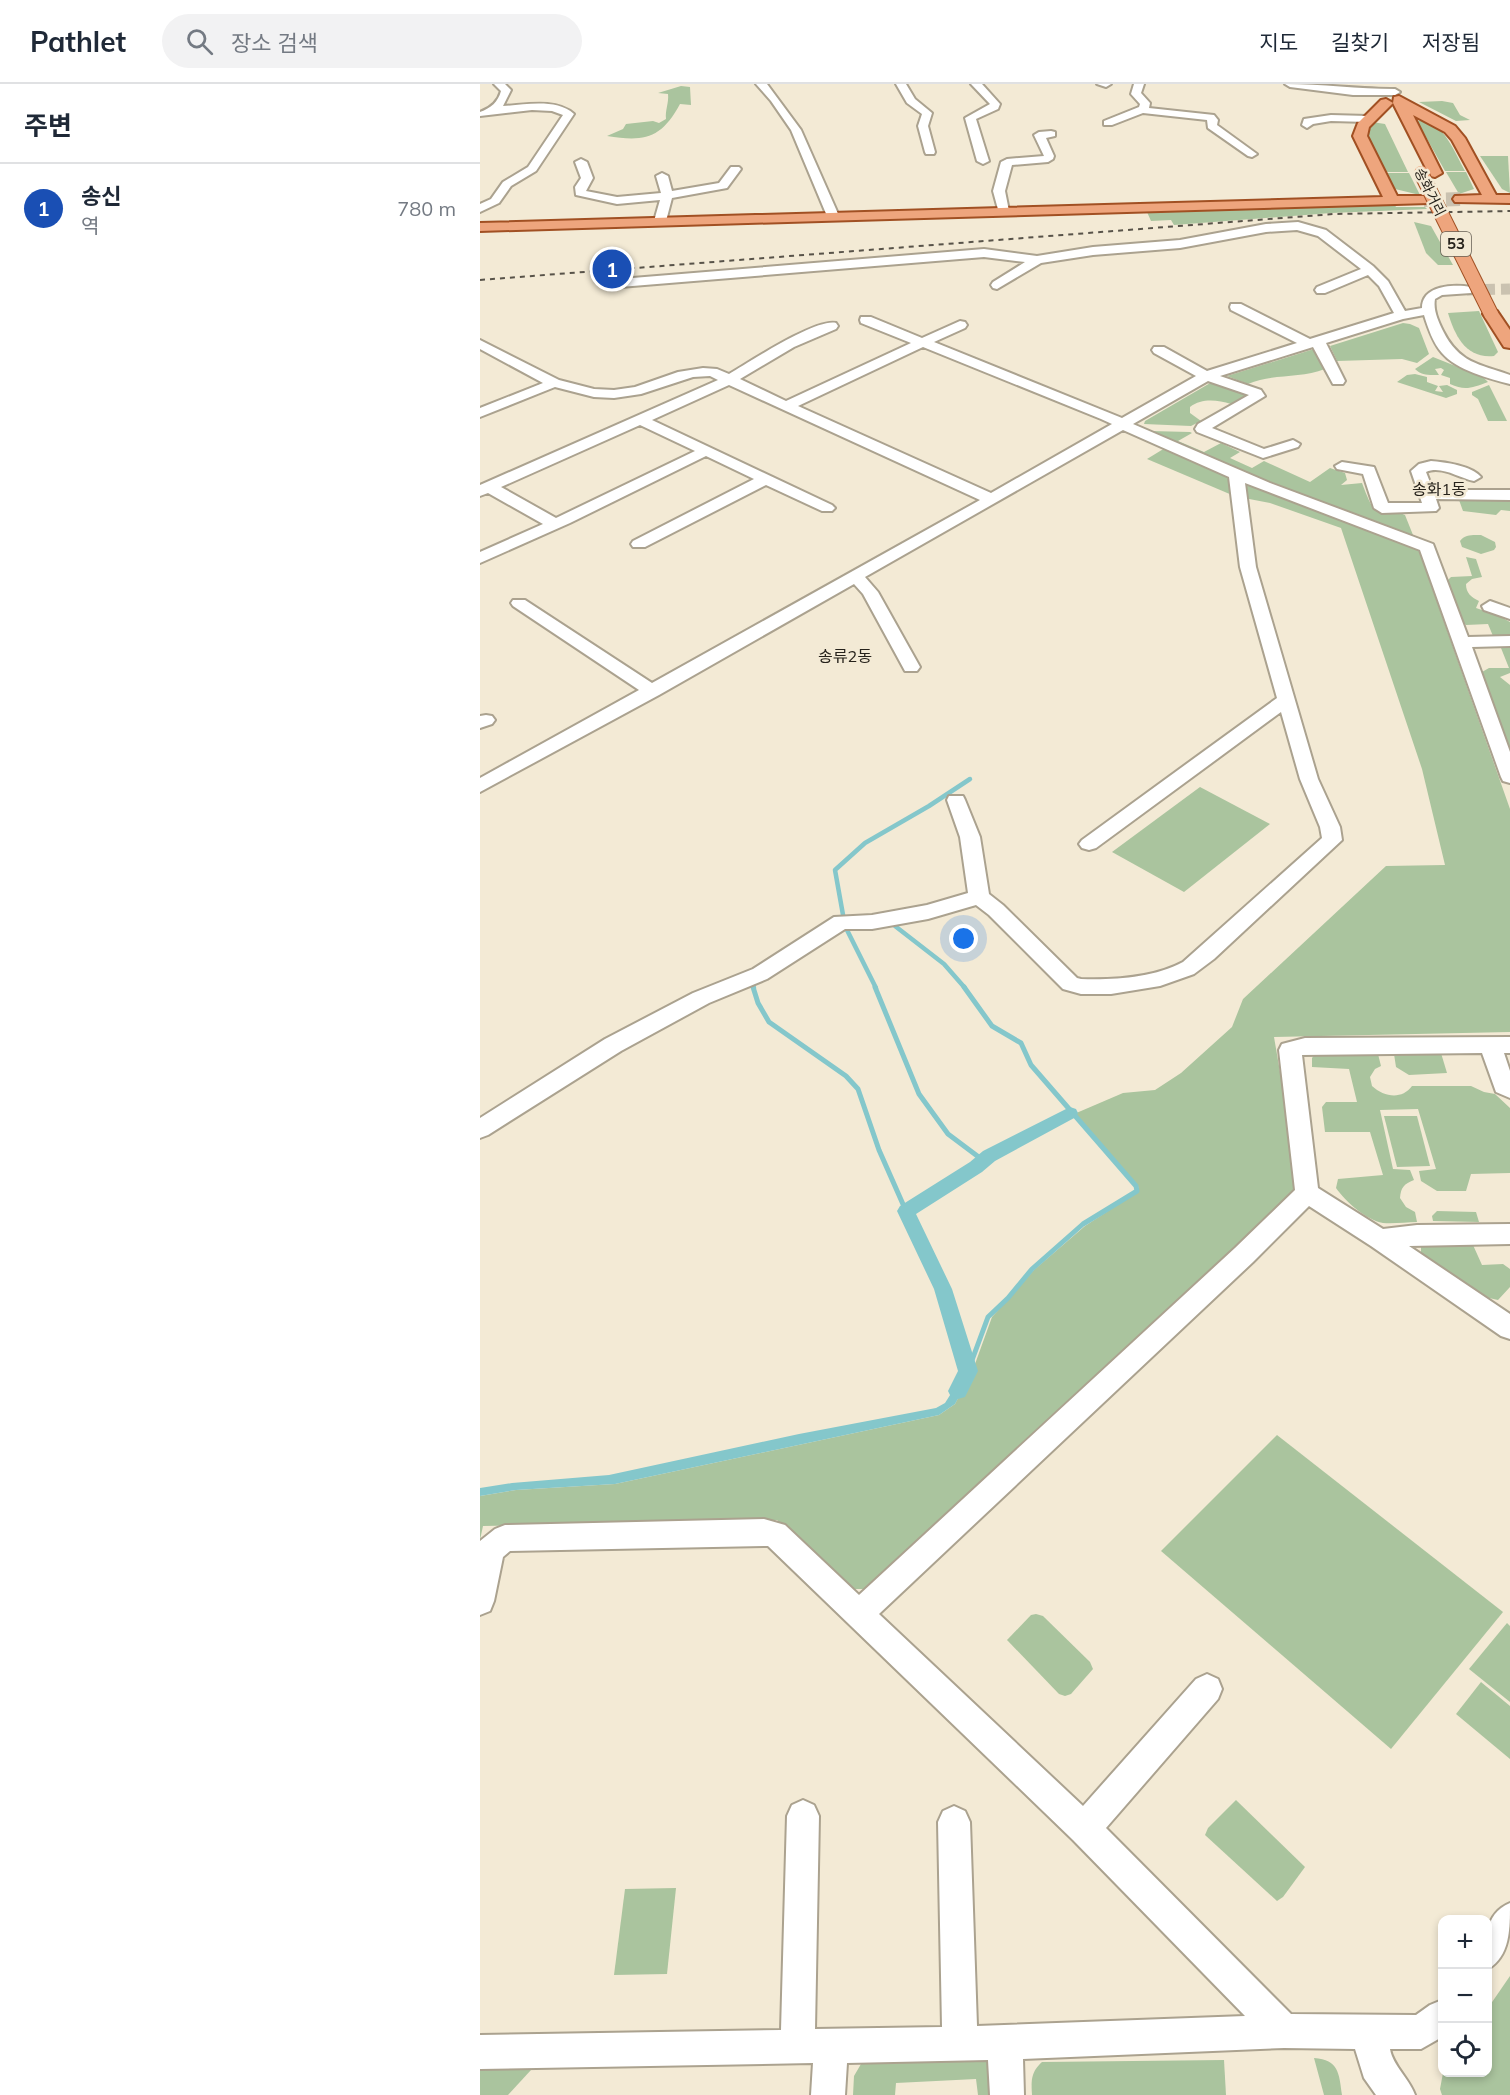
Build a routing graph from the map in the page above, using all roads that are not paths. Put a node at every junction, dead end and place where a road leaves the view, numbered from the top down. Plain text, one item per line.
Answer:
1 (499, 84) edge
2 (761, 84) edge
3 (901, 84) edge
4 (976, 84) edge
5 (1139, 84) edge
6 (1290, 84) edge
7 (1388, 93) edge
8 (493, 110) junction
9 (1143, 110) junction
10 (480, 116) edge
11 (1432, 118) junction
12 (1368, 119) junction
13 (1409, 119) junction
14 (1386, 120) dead end
15 (1108, 123) dead end
16 (1307, 125) dead end
17 (1051, 134) dead end
18 (930, 152) dead end
19 (1252, 154) dead end
20 (983, 161) dead end
21 (581, 162) dead end
22 (735, 169) dead end
23 (1428, 173) junction
24 (662, 176) dead end
25 (666, 197) junction
26 (1491, 198) junction
27 (1392, 200) junction
28 (1424, 200) tunnel mouth
29 (1460, 200) tunnel mouth
30 (1510, 200) edge
31 (480, 209) edge
32 (1003, 211) junction
33 (833, 216) junction
34 (660, 221) junction
35 (480, 227) edge
36 (1473, 242) dead end
37 (1036, 260) junction
38 (1371, 271) junction
39 (719, 276) junction
40 (608, 284) dead end
41 (997, 285) dead end
42 (707, 288) dead end
43 (1322, 290) dead end
44 (1467, 290) tunnel mouth
45 (1236, 307) dead end
46 (1427, 311) junction
47 (1401, 315) junction
48 (866, 320) dead end
49 (960, 325) dead end
50 (831, 326) dead end
51 (1314, 342) junction
52 (921, 343) junction
53 (1510, 343) edge
54 (480, 344) edge
55 (1159, 350) dead end
56 (1458, 359) junction
57 (1499, 363) dead end
58 (1208, 375) junction
59 (729, 380) junction
60 (1510, 380) edge
61 (1338, 381) dead end
62 (554, 383) junction
63 (786, 406) junction
64 (480, 413) edge
65 (639, 419) junction
66 (1122, 425) junction
67 (1293, 444) dead end
68 (706, 451) junction
69 (1342, 466) dead end
70 (1236, 474) junction
71 (1474, 477) dead end
72 (765, 479) junction
73 (484, 489) edge
74 (1427, 494) junction
75 (1510, 495) edge
76 (991, 499) junction
77 (827, 508) dead end
78 (1415, 508) junction
79 (554, 525) junction
80 (639, 544) dead end
81 (1427, 547) junction
82 (480, 558) edge
83 (855, 576) junction
84 (519, 603) dead end
85 (1490, 606) dead end
86 (1510, 614) edge
87 (1510, 641) edge
88 (1462, 642) junction
89 (912, 668) dead end
90 (654, 691) junction
91 (1286, 700) junction
92 (1510, 777) edge
93 (480, 786) edge
94 (956, 800) dead end
95 (1089, 844) dead end
96 (979, 897) junction
97 (1500, 1045) edge
98 (1510, 1090) edge
99 (480, 1129) edge
100 (1307, 1193) junction
101 (1510, 1234) edge
102 (1380, 1239) junction
103 (1510, 1328) edge
104 (480, 1601) edge
105 (860, 1613) junction
106 (1207, 1689) dead end
107 (803, 1816) dead end
108 (954, 1822) dead end
109 (1084, 1829) junction
110 (1510, 1920) edge
111 (1492, 1946) edge
112 (1438, 2020) edge
113 (1284, 2031) junction
114 (1369, 2033) junction
115 (1005, 2043) junction
116 (960, 2044) junction
117 (814, 2048) junction
118 (480, 2052) edge
119 (1375, 2081) edge
120 (828, 2095) edge
121 (1007, 2095) edge
122 (1398, 2095) edge

1 - 8 street
2 - 33 street
3 - 18 street
4 - 20 street
5 - 9 street
6 - 7 street
7 - 11 main road
7 - 12 main road
7 - 13 main road, 송화거리 / 53
7 - 23 main road, 송화거리 / 53
8 - 10 street
8 - 31 street
9 - 15 street
9 - 19 street
11 - 13 main road
11 - 26 main road
12 - 14 main road
12 - 16 street
12 - 27 main road
13 - 23 main road, 송화거리 / 53
17 - 32 street
21 - 25 street
22 - 25 street
23 - 36 main road, 송화거리 / 53
23 - 53 main road, 송화거리 / 53, bridge
24 - 25 street
25 - 34 street
26 - 29 main road
26 - 30 main road
27 - 28 main road
27 - 32 main road
32 - 33 main road
33 - 34 main road
34 - 35 main road
37 - 38 street
37 - 39 street
37 - 41 street
38 - 43 street
38 - 47 street
39 - 40 street
39 - 42 street
44 - 46 street
45 - 51 street
46 - 47 street
46 - 56 street
47 - 51 street
48 - 52 street
49 - 52 street
50 - 59 street
51 - 58 street
51 - 61 street
52 - 63 street
52 - 66 street
54 - 62 street
55 - 58 street
56 - 57 street
56 - 60 street
58 - 66 street
58 - 67 street
59 - 62 street
59 - 63 street
59 - 65 street
62 - 64 street
63 - 76 street
65 - 68 street
65 - 73 street
66 - 70 street
66 - 76 street
68 - 72 street
68 - 79 street
69 - 78 street
70 - 81 street
70 - 91 street
71 - 74 street
72 - 77 street
72 - 80 street
73 - 79 street
74 - 75 street
74 - 78 street
76 - 83 street
78 - 81 street
79 - 82 street
81 - 88 street
83 - 89 street
83 - 90 street
84 - 90 street
85 - 86 street
87 - 88 street
88 - 92 street
90 - 93 street
91 - 95 street
91 - 96 street
94 - 96 street
96 - 99 street
97 - 98 street
97 - 100 street
100 - 102 street
100 - 105 street
101 - 102 street
102 - 103 street
104 - 105 street
105 - 109 street
106 - 109 street
107 - 117 street
108 - 116 street
109 - 113 street
110 - 111 street
112 - 114 street
113 - 114 street
113 - 115 street
114 - 119 street
115 - 116 street
115 - 121 street
116 - 117 street
117 - 118 street
117 - 120 street
119 - 122 street

